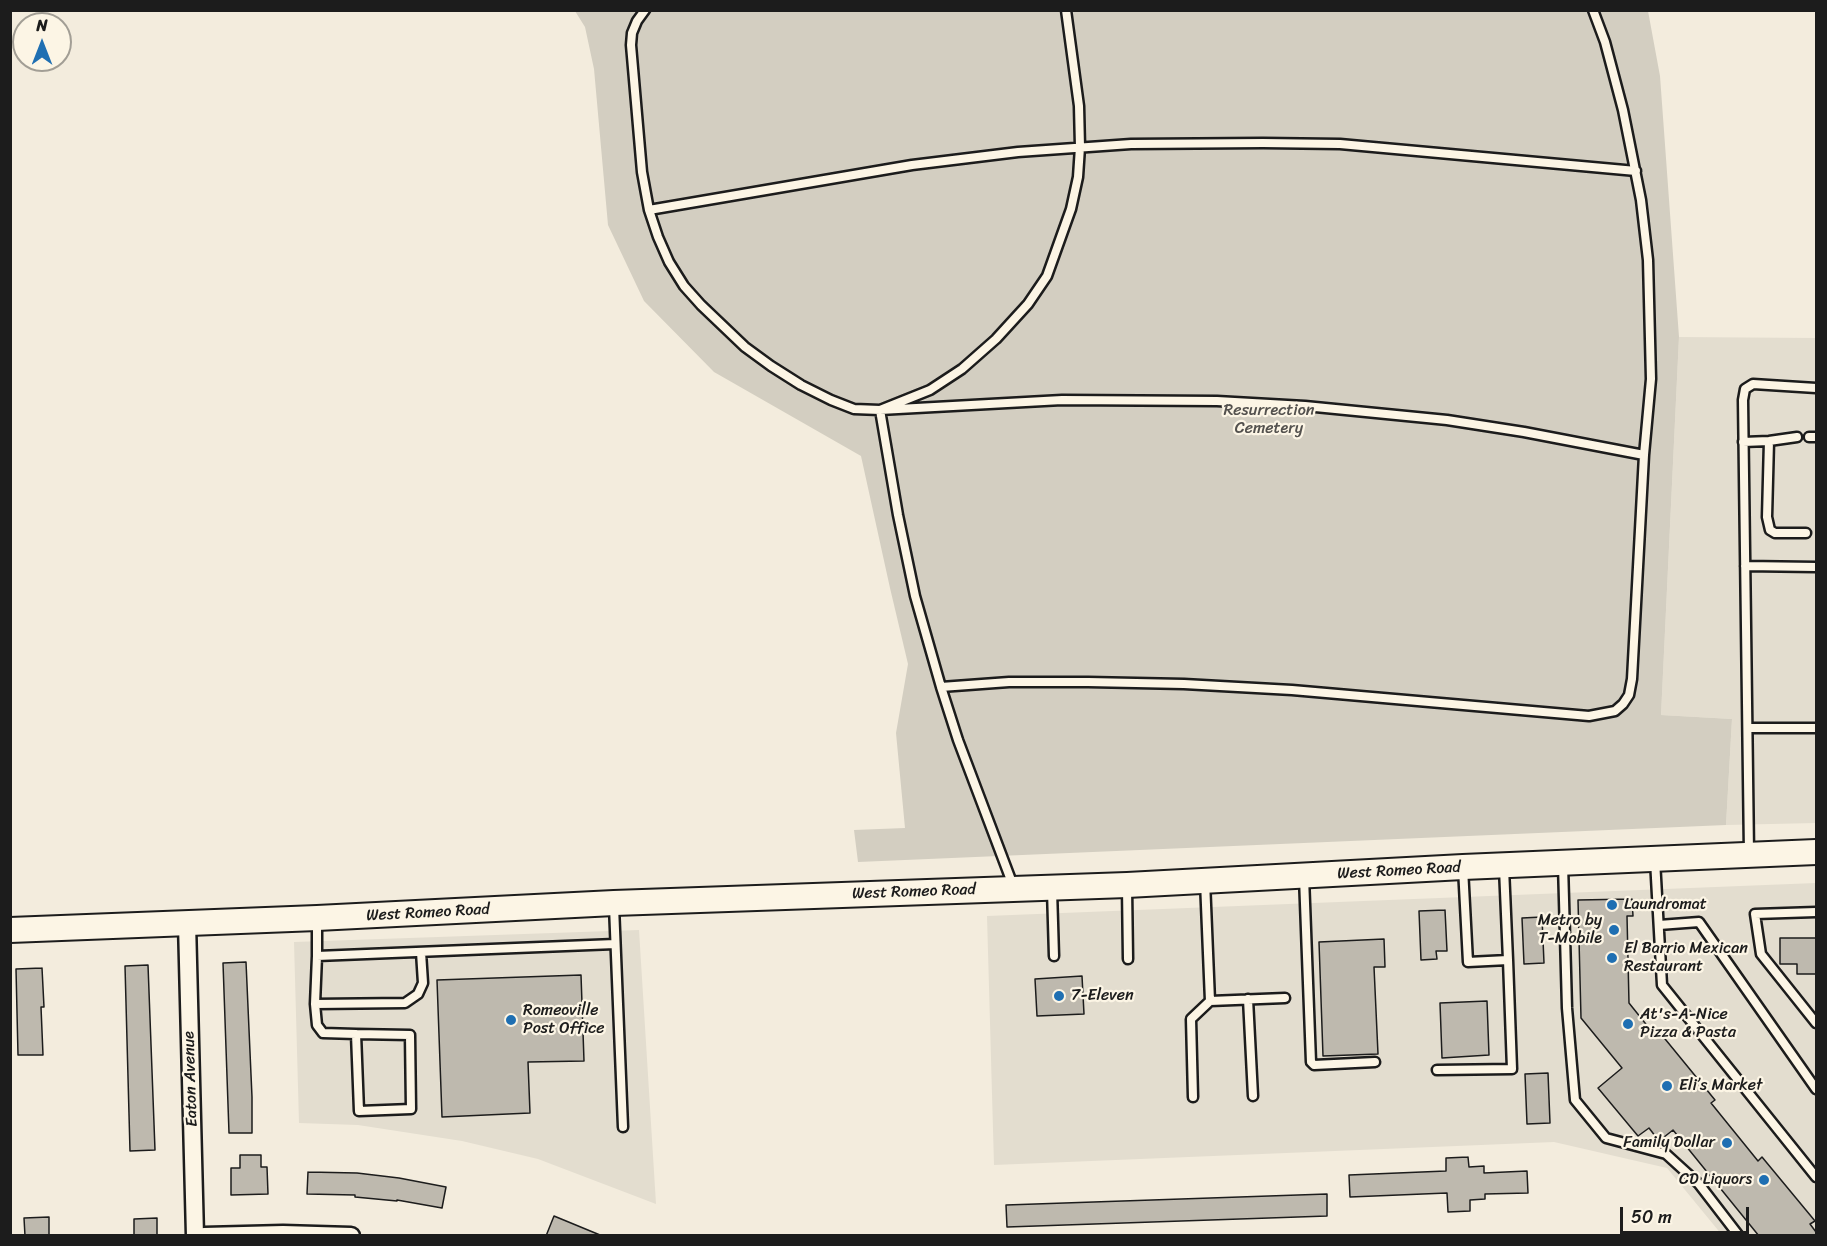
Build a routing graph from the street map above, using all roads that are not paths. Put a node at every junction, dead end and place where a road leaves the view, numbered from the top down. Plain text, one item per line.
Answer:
1 (645, 10) edge
2 (1066, 10) edge
3 (1593, 10) edge
4 (1080, 147) junction
5 (1636, 171) junction
6 (649, 210) junction
7 (1816, 388) edge
8 (880, 410) junction
9 (1797, 437) dead end
10 (1769, 441) junction
11 (1743, 442) junction
12 (1644, 455) junction
13 (1806, 533) dead end
14 (1745, 566) junction
15 (1816, 567) edge
16 (941, 687) junction
17 (1748, 728) junction
18 (1816, 728) edge
19 (1816, 852) edge
20 (1749, 854) junction
21 (1655, 859) junction
22 (1563, 863) junction
23 (1504, 866) junction
24 (1463, 867) junction
25 (1304, 877) junction
26 (1205, 881) junction
27 (1127, 885) junction
28 (1052, 887) junction
29 (1014, 888) junction
30 (614, 903) junction
31 (1816, 912) edge
32 (317, 918) junction
33 (187, 923) junction
34 (1659, 925) junction
35 (10, 930) edge
36 (615, 944) junction
37 (421, 952) junction
38 (318, 956) junction
39 (1054, 956) dead end
40 (1128, 959) dead end
41 (1508, 960) junction
42 (1285, 998) dead end
43 (1248, 999) junction
44 (1210, 1000) junction
45 (315, 1004) junction
46 (1816, 1023) edge
47 (356, 1034) junction
48 (1375, 1062) dead end
49 (1437, 1070) dead end
50 (1816, 1089) edge
51 (1253, 1096) dead end
52 (1192, 1097) dead end
53 (622, 1127) dead end
54 (1816, 1177) edge
55 (195, 1236) edge
56 (204, 1236) edge
57 (351, 1236) edge
58 (1739, 1236) edge

1 - 6 lane
2 - 4 lane
3 - 5 lane
4 - 5 lane
4 - 6 lane
4 - 8 lane
5 - 12 lane
6 - 8 lane
7 - 11 lane
8 - 12 lane
8 - 16 lane
9 - 10 lane
10 - 11 lane
10 - 13 lane
11 - 14 lane
12 - 16 lane
14 - 15 lane
14 - 17 lane
16 - 29 lane
17 - 18 lane
17 - 20 lane
19 - 20 main road, West Romeo Road
20 - 21 main road, West Romeo Road
21 - 22 main road, West Romeo Road
21 - 34 lane
22 - 23 main road, West Romeo Road
22 - 58 lane
23 - 24 main road, West Romeo Road
23 - 41 lane
24 - 25 main road, West Romeo Road
24 - 41 lane
25 - 26 main road, West Romeo Road
25 - 48 lane
26 - 27 main road, West Romeo Road
26 - 44 lane
27 - 28 main road, West Romeo Road
27 - 40 lane
28 - 29 main road, West Romeo Road
28 - 39 lane
29 - 30 main road, West Romeo Road
30 - 32 main road, West Romeo Road
30 - 36 lane
31 - 46 lane
32 - 33 main road, West Romeo Road
32 - 38 lane
33 - 35 main road, West Romeo Road
33 - 55 street, Eaton Avenue
34 - 50 lane
34 - 54 lane
36 - 37 lane
36 - 53 lane
37 - 38 lane
37 - 45 lane
38 - 45 lane
41 - 49 lane
42 - 43 lane
43 - 44 lane
43 - 51 lane
44 - 52 lane
45 - 47 lane
47 - 47 lane
56 - 57 street

